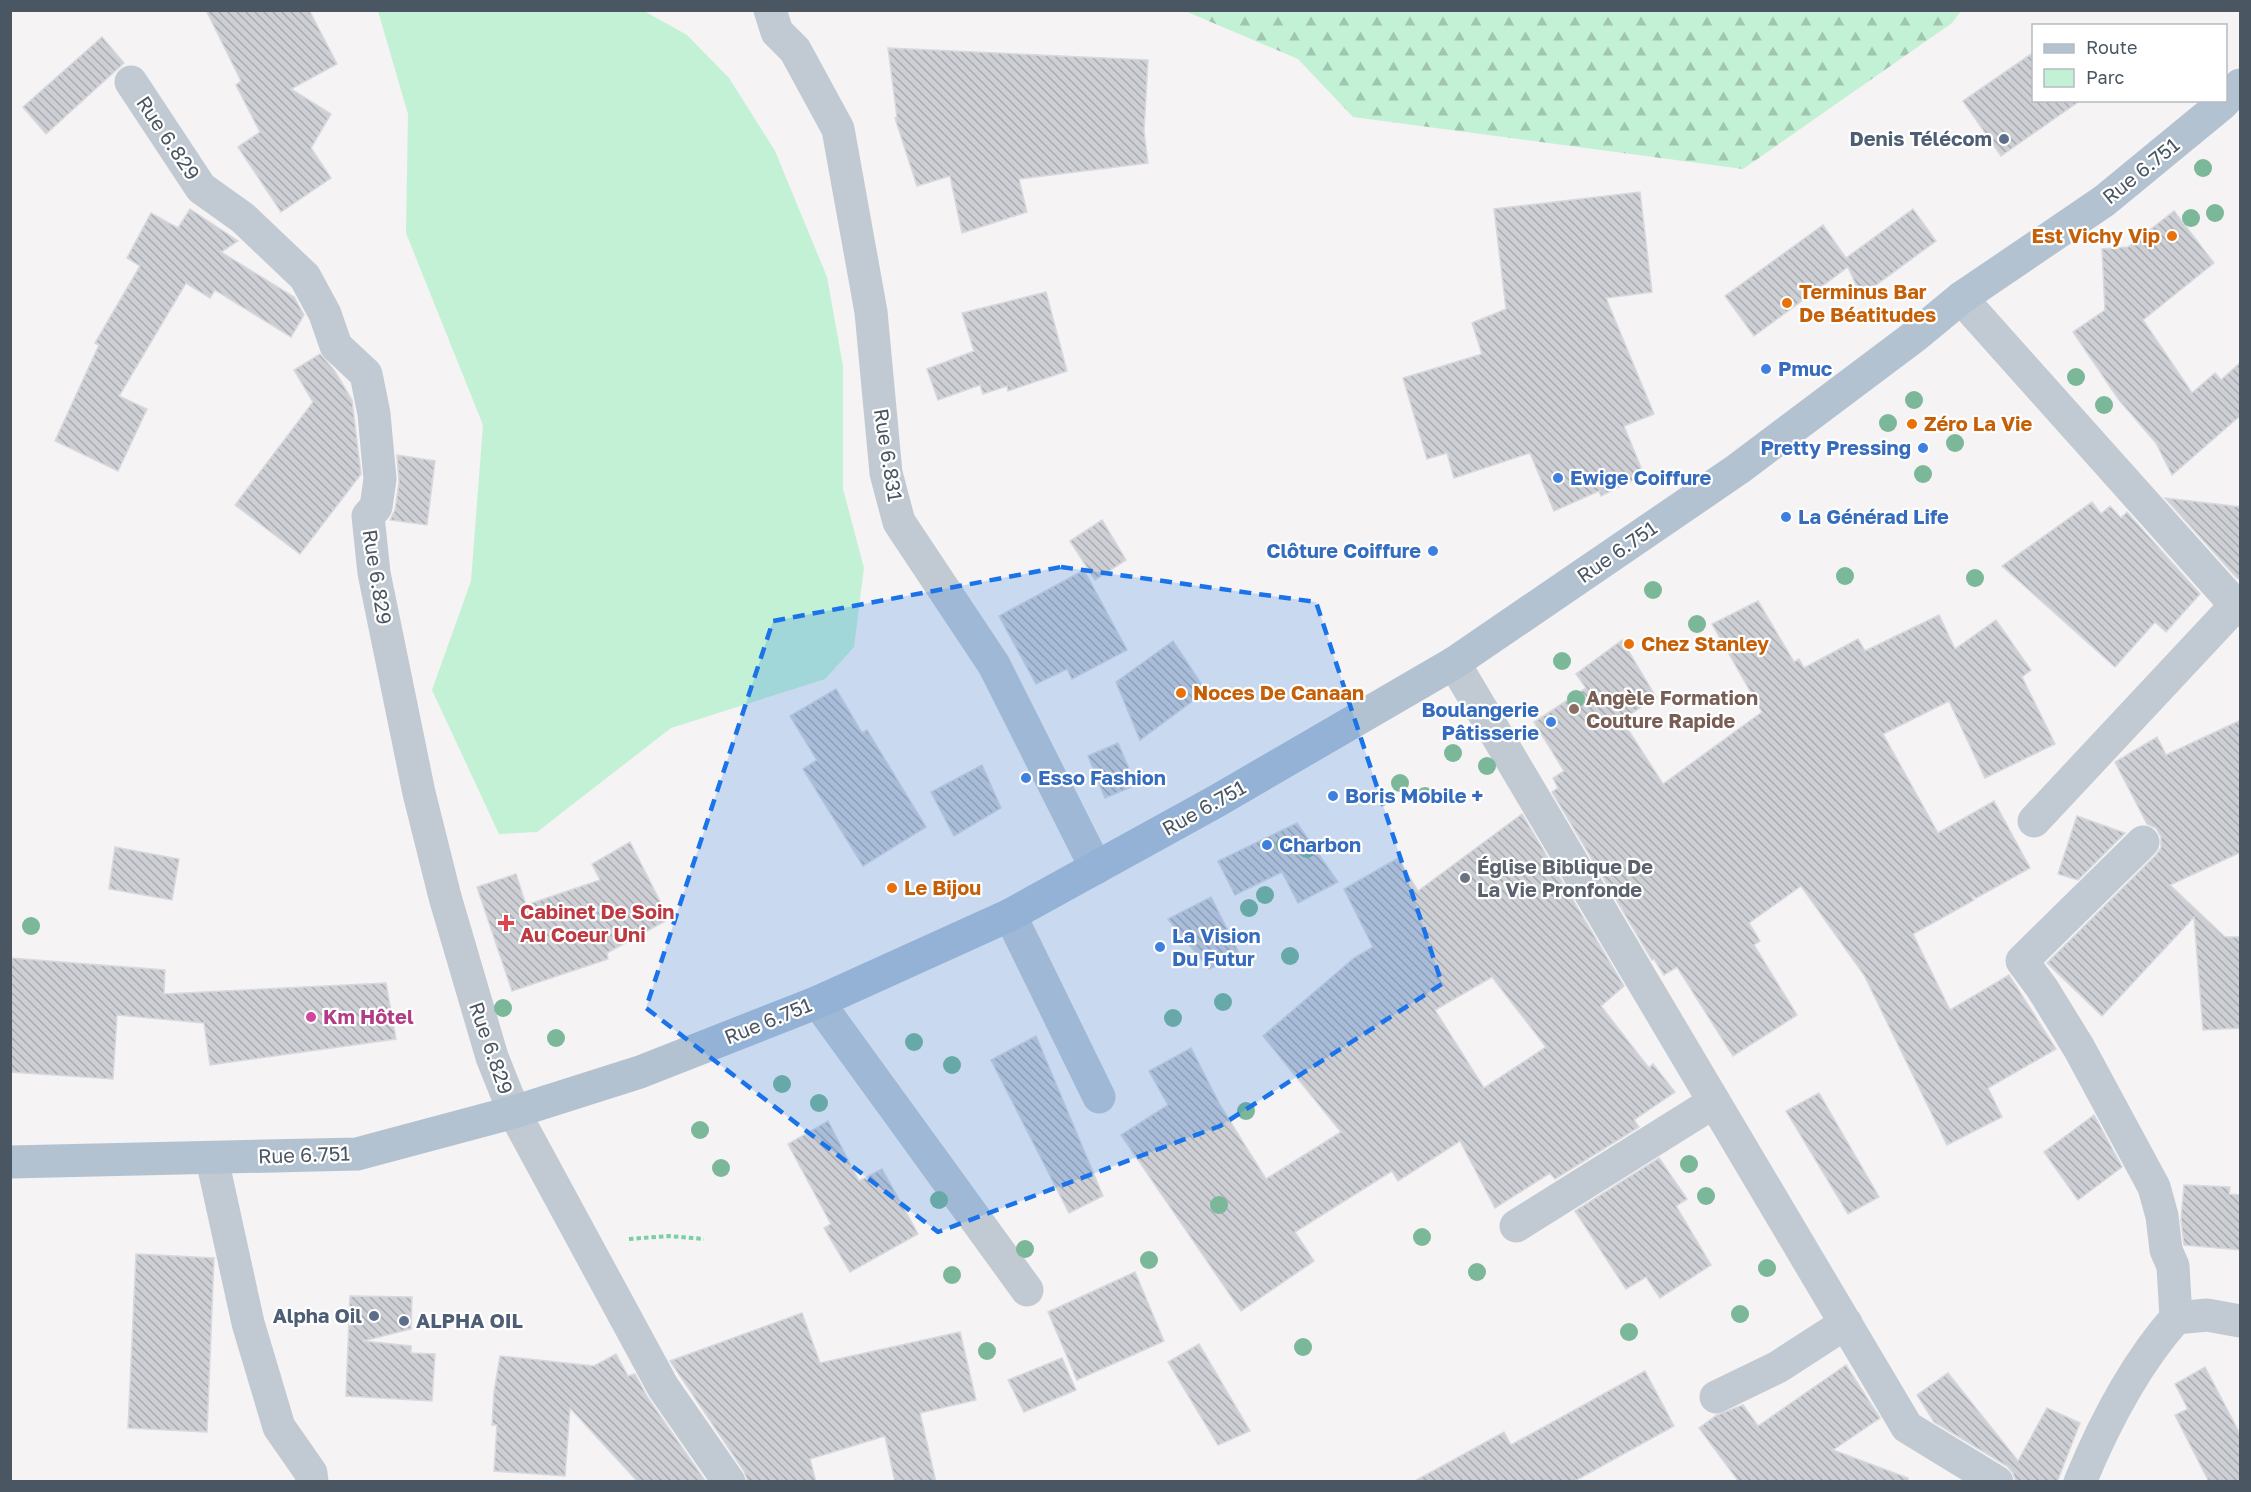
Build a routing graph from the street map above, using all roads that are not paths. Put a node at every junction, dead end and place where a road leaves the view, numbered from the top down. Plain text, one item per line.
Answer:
1 (770, 10) edge
2 (131, 82) dead end
3 (2241, 85) edge
4 (2227, 99) edge
5 (2224, 102) edge
6 (1961, 298) junction
7 (2239, 608) edge
8 (1454, 663) junction
9 (2034, 820) dead end
10 (2143, 842) dead end
11 (1095, 868) junction
12 (1010, 915) junction
13 (818, 1002) junction
14 (1099, 1097) dead end
15 (1714, 1102) junction
16 (514, 1112) junction
17 (212, 1159) junction
18 (10, 1161) edge
19 (1516, 1226) dead end
20 (1027, 1290) dead end
21 (2176, 1318) junction
22 (2241, 1321) edge
23 (1846, 1323) junction
24 (1716, 1397) dead end
25 (312, 1482) edge
26 (729, 1482) edge
27 (1997, 1482) edge
28 (2080, 1482) edge

1 - 11 street, Rue 6.831
2 - 16 street, Rue 6.829
3 - 4 main road, Rue 6.751
5 - 6 main road, Rue 6.751
6 - 7 street
6 - 8 main road, Rue 6.751
7 - 9 street
8 - 11 main road, Rue 6.751
8 - 15 street
10 - 21 street
11 - 12 main road, Rue 6.751
12 - 13 main road, Rue 6.751
12 - 14 street
13 - 16 main road, Rue 6.751
13 - 20 street
15 - 19 street
15 - 23 street
16 - 17 main road, Rue 6.751
16 - 26 street, Rue 6.829
17 - 18 main road, Rue 6.751
17 - 25 street
21 - 22 street
21 - 28 street
23 - 24 street
23 - 27 street

